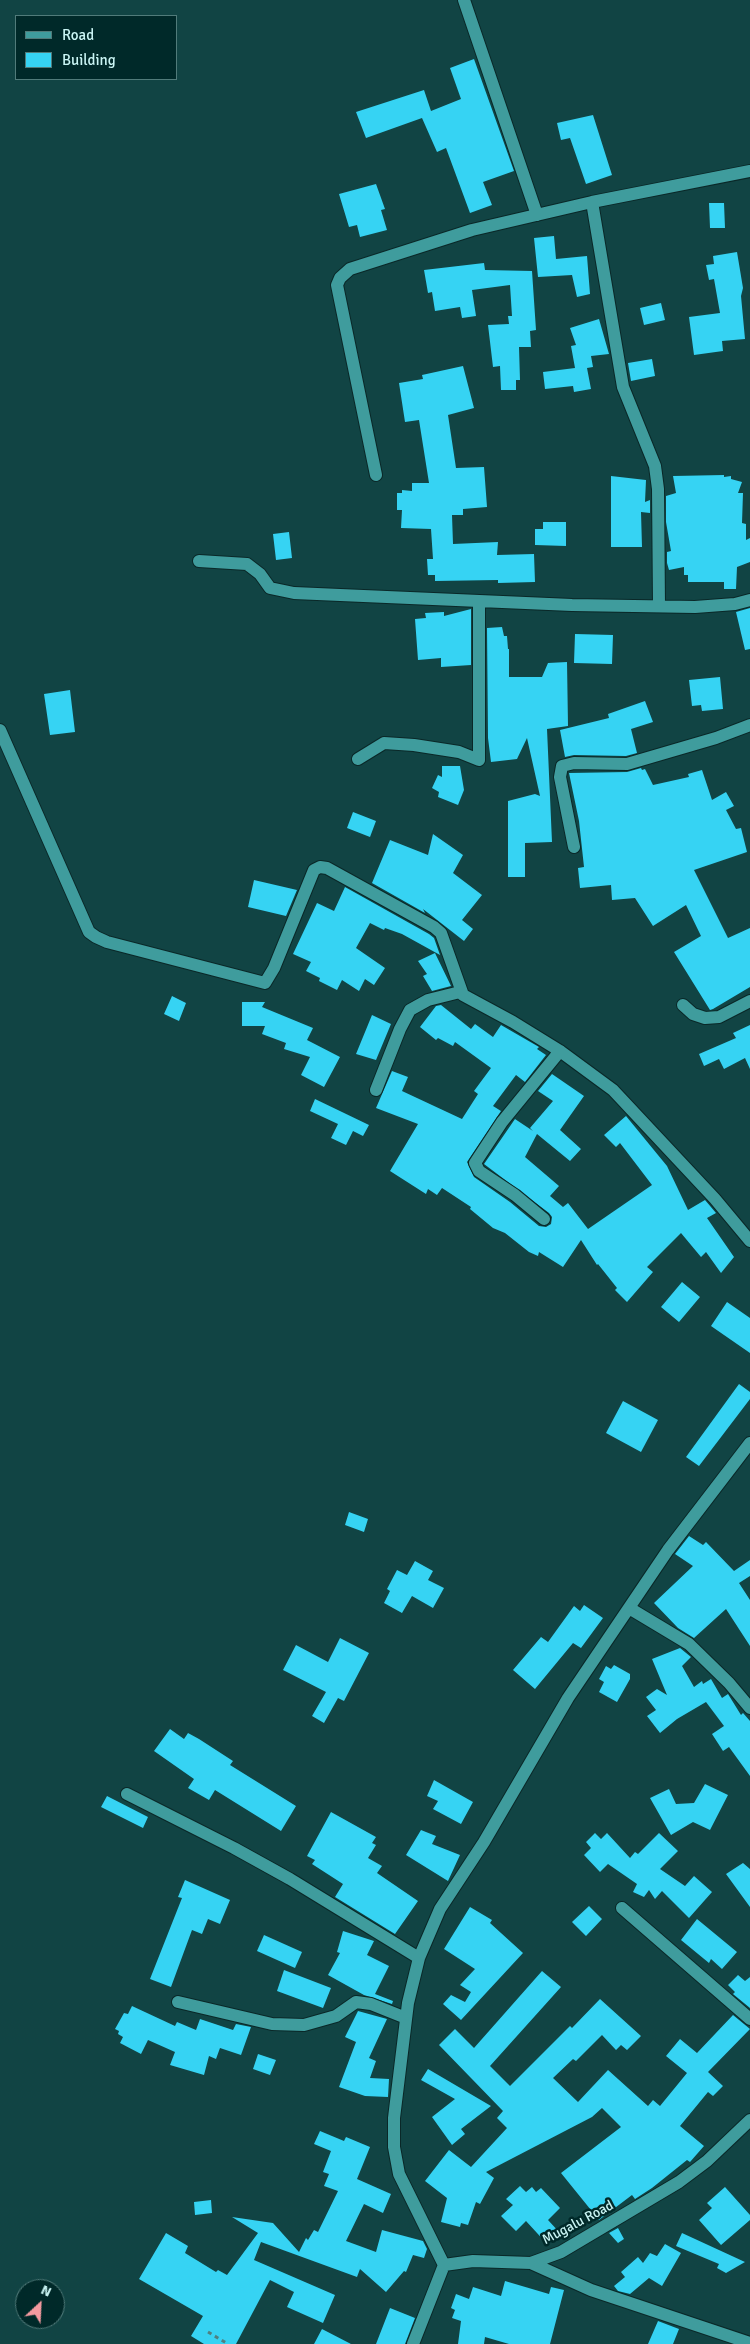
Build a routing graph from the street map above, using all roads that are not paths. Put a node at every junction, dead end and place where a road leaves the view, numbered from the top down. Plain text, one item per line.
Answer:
1 (464, 0) edge
2 (750, 171) edge
3 (592, 202) junction
4 (537, 215) junction
5 (376, 475) dead end
6 (199, 561) dead end
7 (750, 600) edge
8 (480, 601) junction
9 (659, 606) junction
10 (750, 725) edge
11 (0, 732) edge
12 (358, 759) dead end
13 (574, 847) dead end
14 (460, 992) junction
15 (750, 1001) edge
16 (683, 1005) dead end
17 (560, 1051) junction
18 (376, 1090) dead end
19 (544, 1219) dead end
20 (750, 1241) edge
21 (750, 1443) edge
22 (629, 1608) junction
23 (750, 1708) edge
24 (127, 1794) dead end
25 (622, 1908) dead end
26 (419, 1958) junction
27 (178, 2002) dead end
28 (406, 2018) junction
29 (750, 2019) edge
30 (750, 2120) edge
31 (531, 2263) junction
32 (444, 2265) junction
33 (750, 2343) edge
34 (413, 2344) edge

1 - 4 street
2 - 3 street
3 - 4 street
3 - 9 street
4 - 5 street
6 - 8 street
7 - 9 street
8 - 9 street
8 - 12 street
10 - 13 street
11 - 14 street
14 - 17 street
14 - 18 street
15 - 16 street
17 - 19 street
17 - 20 street
21 - 22 street
22 - 23 street
22 - 26 street
24 - 26 street
25 - 29 street
26 - 28 street
27 - 28 street
28 - 32 street
30 - 31 street, Mugalu Road
31 - 32 street, Mugalu Road
31 - 33 street
32 - 34 street

